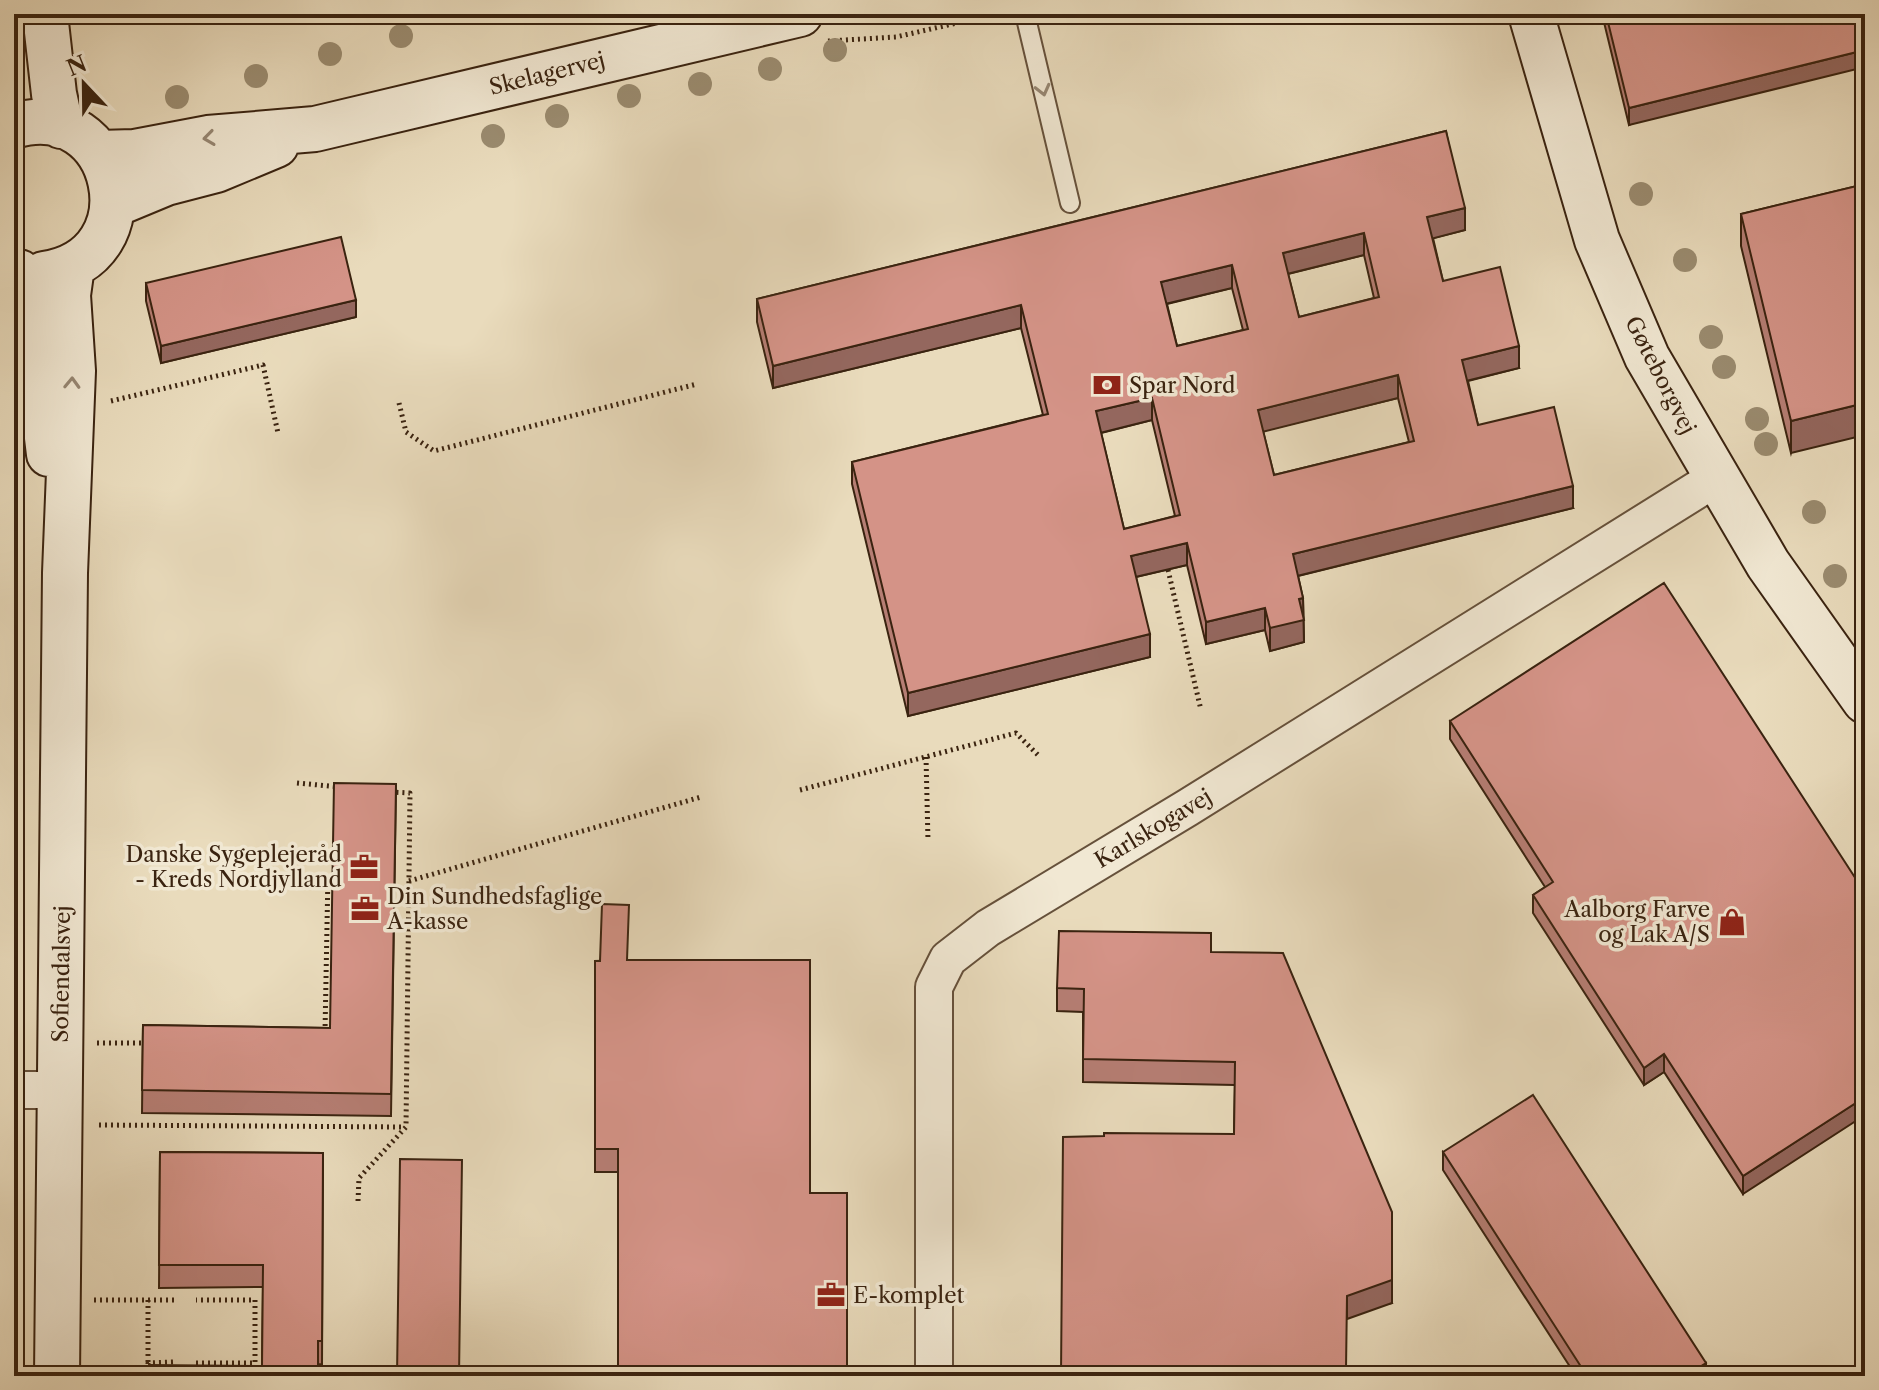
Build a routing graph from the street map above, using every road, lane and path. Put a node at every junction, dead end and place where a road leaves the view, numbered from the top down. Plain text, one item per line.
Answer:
1 (45, 14) edge
2 (1025, 14) edge
3 (1531, 14) edge
4 (789, 15) edge
5 (14, 126) edge
6 (61, 126) junction
7 (315, 129) junction
8 (99, 153) junction
9 (1070, 203) dead end
10 (113, 205) junction
11 (72, 266) junction
12 (17, 271) edge
13 (697, 384) dead end
14 (399, 403) dead end
15 (71, 407) junction
16 (278, 433) dead end
17 (1716, 478) junction
18 (1168, 570) edge
19 (65, 573) junction
20 (1865, 701) edge
21 (1201, 710) dead end
22 (1039, 756) dead end
23 (926, 757) junction
24 (297, 783) dead end
25 (355, 789) edge
26 (800, 790) dead end
27 (383, 791) edge
28 (701, 797) dead end
29 (928, 841) dead end
30 (328, 873) dead end
31 (409, 881) junction
32 (60, 1042) junction
33 (153, 1043) edge
34 (325, 1044) edge
35 (14, 1090) edge
36 (59, 1107) junction
37 (406, 1127) junction
38 (358, 1201) dead end
39 (57, 1300) junction
40 (148, 1300) junction
41 (174, 1300) edge
42 (196, 1300) edge
43 (173, 1362) edge
44 (148, 1363) junction
45 (196, 1363) edge
46 (57, 1376) edge
47 (148, 1376) edge
48 (934, 1376) edge

1 - 6 street
2 -> 9 lane
3 - 17 street, Gøteborgvej
4 - 7 street, Skelagervej
5 - 6 street
6 - 8 street
7 -> 8 street, Skelagervej
7 - 10 street, Skelagervej
8 - 10 street
10 - 11 street
11 - 12 street
15 -> 11 street, Sofiendalsvej
12 - 19 street, Sofiendalsvej
13 - 14 path
15 - 16 path
15 - 19 street, Sofiendalsvej
17 - 20 street, Gøteborgvej
17 - 48 street, Karlskogavej
18 - 21 path
19 - 32 street, Sofiendalsvej
22 - 23 path
23 - 26 path
23 - 29 path
24 - 25 path
27 - 31 path
28 - 31 path
30 - 34 path
31 - 37 path
32 - 33 path
32 - 36 street, Sofiendalsvej
35 - 36 street
36 - 37 path
36 - 39 street, Sofiendalsvej
37 - 38 path
39 - 40 path
39 - 46 street, Sofiendalsvej
40 - 41 path
40 - 44 path
42 - 45 path
43 - 44 path
44 - 47 path

